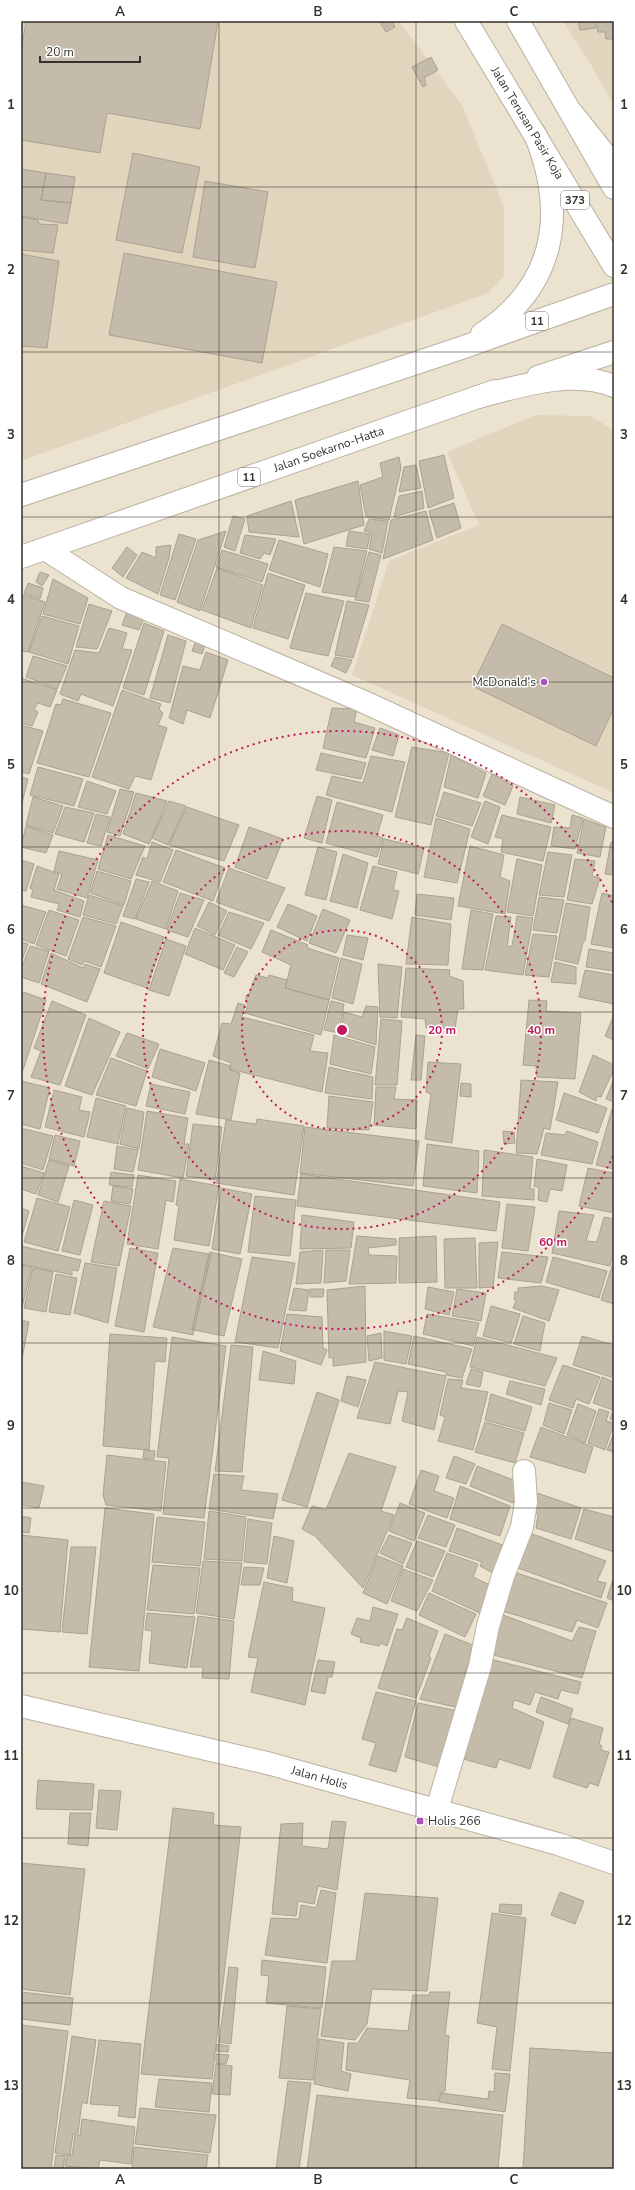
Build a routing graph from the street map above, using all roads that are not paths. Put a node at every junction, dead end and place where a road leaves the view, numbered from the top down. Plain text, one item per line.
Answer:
1 (466, 21) edge
2 (518, 21) edge
3 (572, 113) junction
4 (535, 134) junction
5 (614, 166) edge
6 (614, 188) edge
7 (614, 266) edge
8 (614, 294) edge
9 (461, 348) junction
10 (614, 352) edge
11 (614, 386) edge
12 (478, 397) junction
13 (21, 494) edge
14 (45, 549) junction
15 (21, 557) edge
16 (614, 816) edge
17 (524, 1471) dead end
18 (21, 1706) edge
19 (437, 1809) junction
20 (614, 1863) edge

1 - 4 main road, Jalan Terusan Pasir Koja / 373
2 - 3 main road
3 - 5 main road
3 - 6 main road
4 - 7 main road, Jalan Terusan Pasir Koja / 373
4 - 9 main road
8 - 9 main road, 11
9 - 13 main road, 11
10 - 12 main road, Jalan Soekarno-Hatta / 11
11 - 12 main road
12 - 14 main road, Jalan Soekarno-Hatta / 11
14 - 15 main road, Jalan Soekarno-Hatta / 11
14 - 16 main road
17 - 19 main road
18 - 19 main road, Jalan Holis
19 - 20 main road, Jalan Holis

